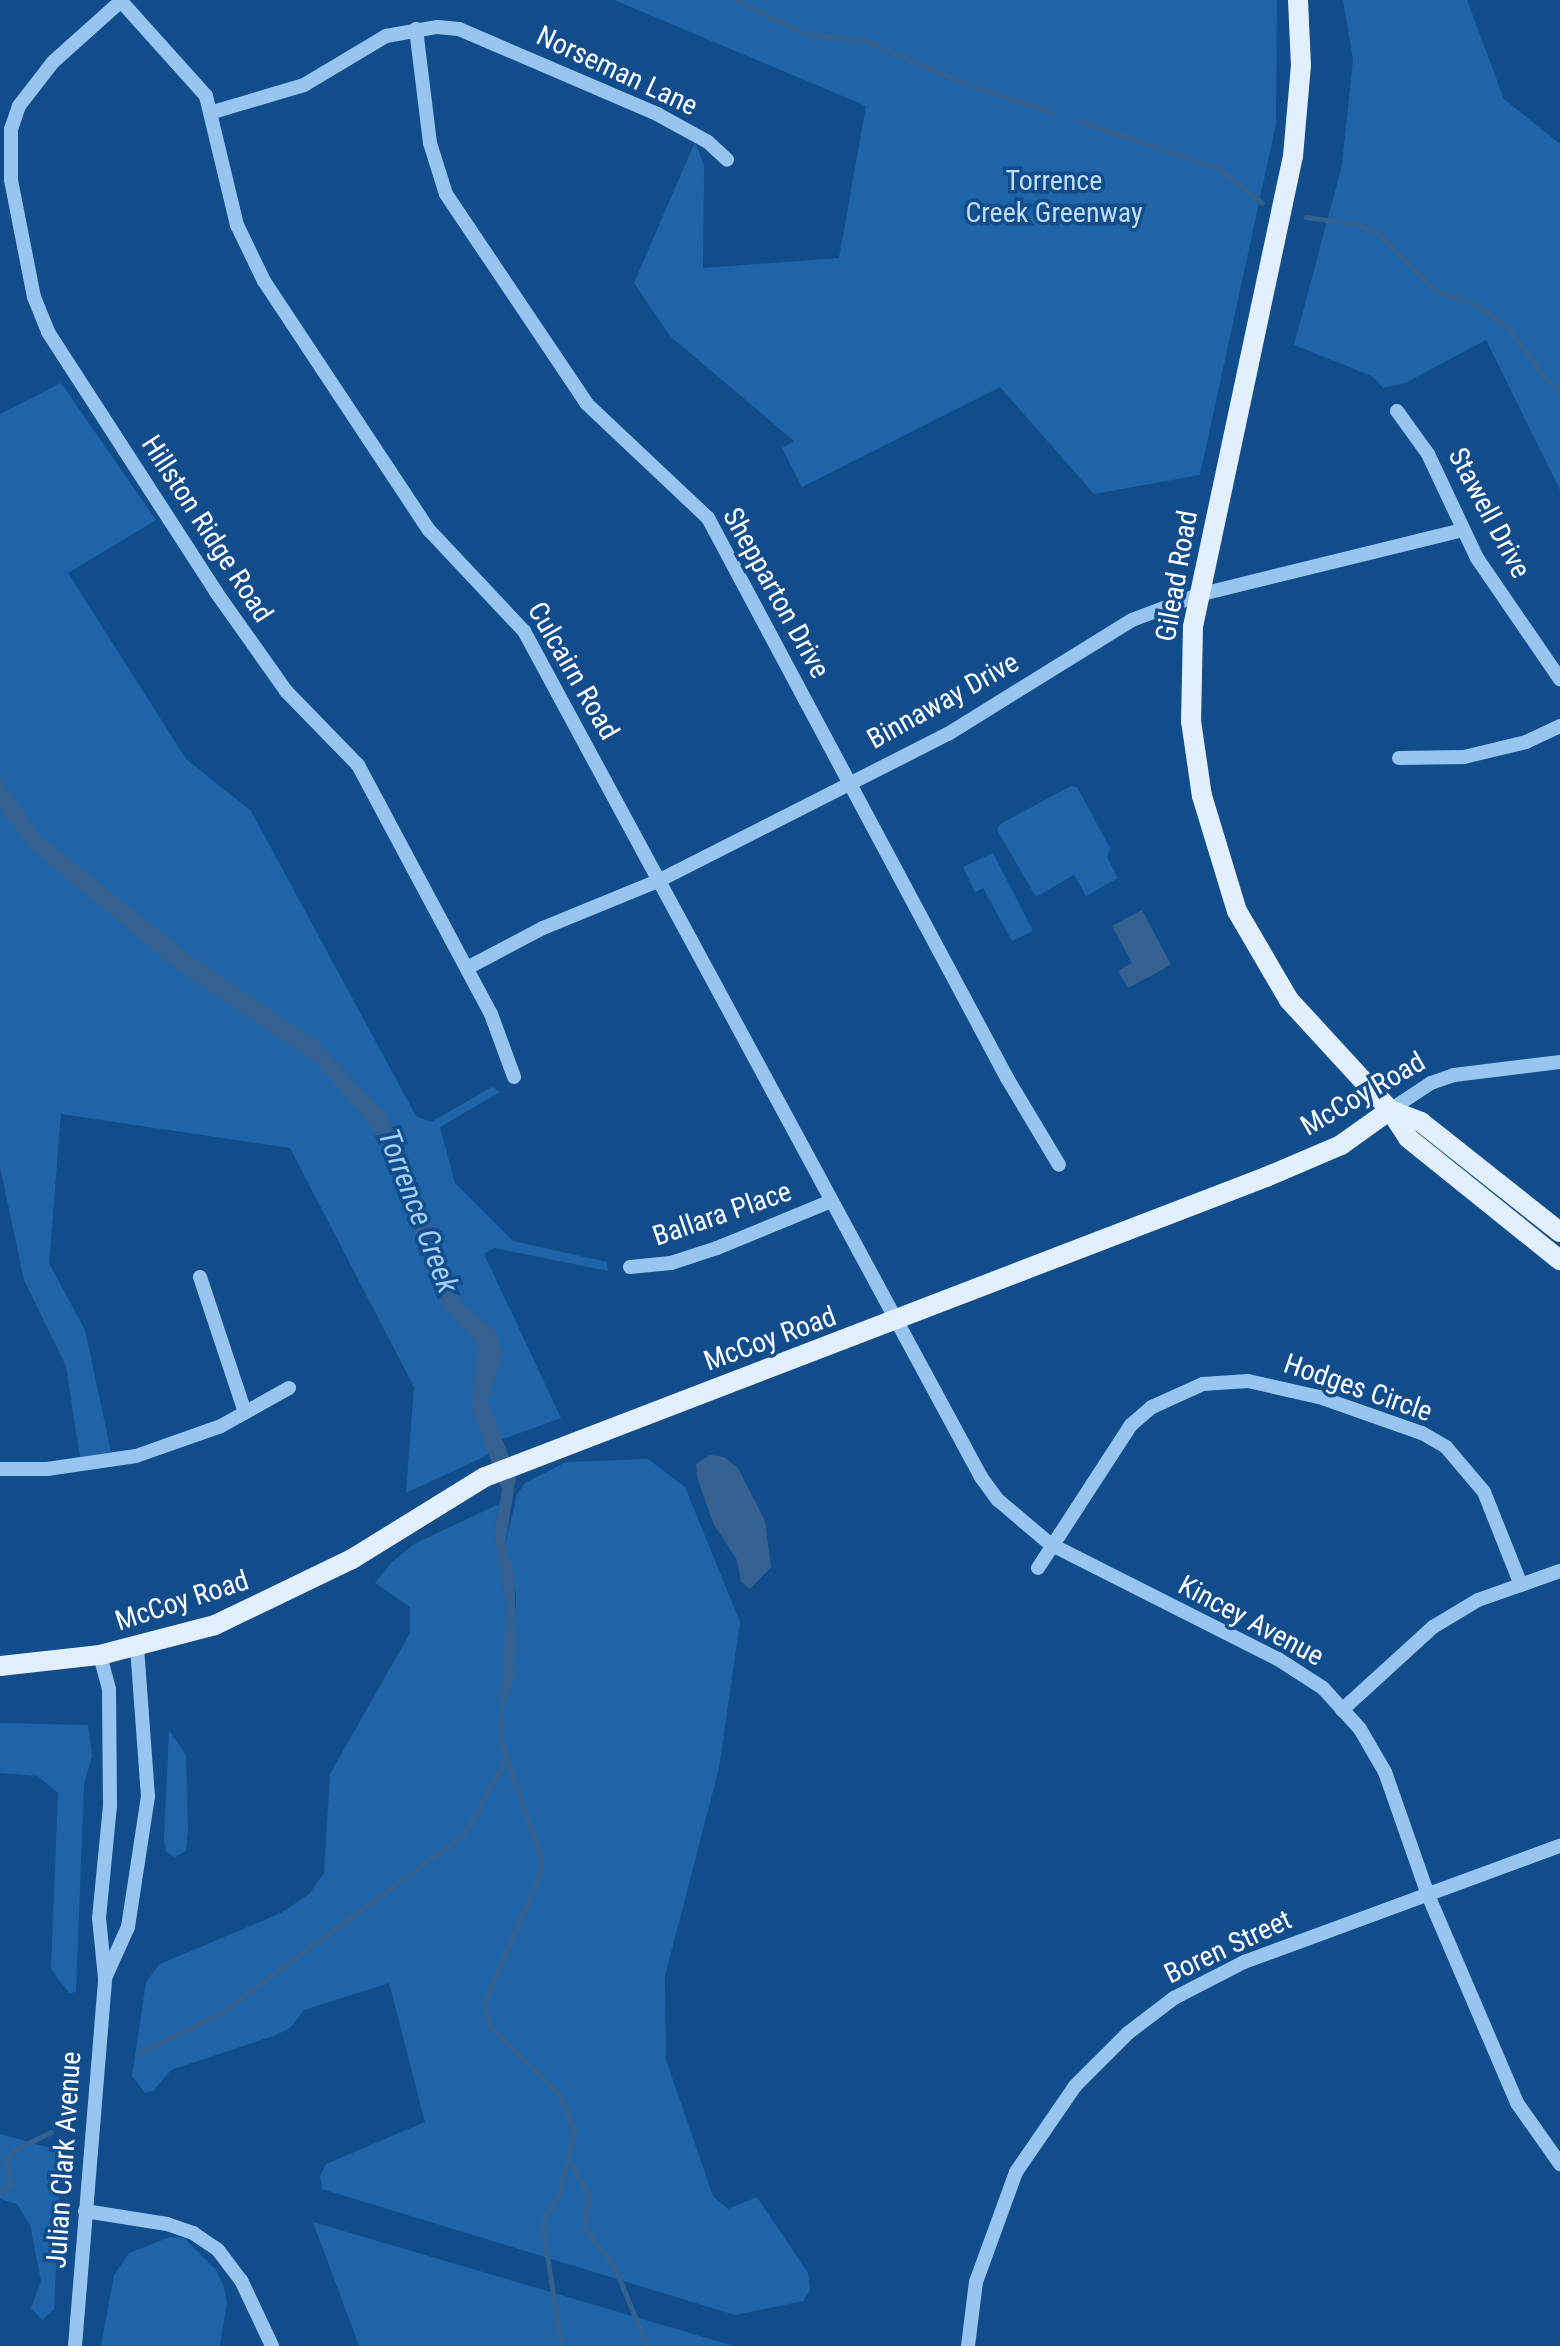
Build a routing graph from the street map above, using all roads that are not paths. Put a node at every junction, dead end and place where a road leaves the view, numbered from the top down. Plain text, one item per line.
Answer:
1 (120, 0) edge
2 (1298, 0) edge
3 (416, 29) junction
4 (213, 112) junction
5 (727, 160) dead end
6 (1397, 411) dead end
7 (1463, 530) junction
8 (1198, 595) junction
9 (1560, 679) edge
10 (1560, 726) edge
11 (1399, 758) dead end
12 (847, 781) junction
13 (660, 880) junction
14 (467, 968) junction
15 (1560, 1062) edge
16 (514, 1077) dead end
17 (1390, 1110) junction
18 (1059, 1165) dead end
19 (829, 1202) junction
20 (1560, 1232) edge
21 (1560, 1260) edge
22 (630, 1267) dead end
23 (200, 1277) dead end
24 (896, 1322) junction
25 (289, 1388) dead end
26 (245, 1412) junction
27 (0, 1469) edge
28 (1050, 1544) junction
29 (1038, 1568) dead end
30 (1560, 1571) edge
31 (1521, 1585) junction
32 (137, 1648) junction
33 (100, 1655) junction
34 (0, 1666) edge
35 (1342, 1710) junction
36 (1560, 1846) edge
37 (1428, 1895) junction
38 (105, 1978) junction
39 (1560, 2164) edge
40 (85, 2211) junction
41 (75, 2346) edge
42 (272, 2346) edge
43 (968, 2346) edge

1 - 4 street, Culcairn Road
1 - 14 street, Hillston Ridge Road
2 - 8 main road, Gilead Road
3 - 4 street, Norseman Lane
3 - 5 street, Norseman Lane
3 - 12 street, Shepparton Drive
4 - 13 street, Culcairn Road
6 - 7 street, Stawell Drive
7 - 8 street, Binnaway Drive
7 - 9 street, Stawell Drive
8 - 12 street, Binnaway Drive
8 - 17 main road, Gilead Road
10 - 11 street
12 - 13 street, Binnaway Drive
12 - 18 street, Shepparton Drive
13 - 14 street, Binnaway Drive
13 - 19 street, Culcairn Road
14 - 16 street, Hillston Ridge Road
15 - 17 street, McCoy Road
17 - 20 main road, Gilead Road
17 - 21 main road, Gilead Road
17 - 24 main road, McCoy Road
19 - 22 street, Ballara Place
19 - 24 street, Culcairn Road
23 - 26 street
24 - 28 street, Kincey Avenue
24 - 32 main road, McCoy Road
25 - 26 street
26 - 27 street
28 - 29 street, Hodges Circle
28 - 31 street, Hodges Circle
28 - 35 street, Kincey Avenue
30 - 31 street
31 - 35 street
32 - 33 main road, McCoy Road
32 - 38 street, Julian Clark Avenue
33 - 34 main road, McCoy Road
33 - 38 street, Julian Clark Avenue
35 - 37 street, Kincey Avenue
36 - 37 street, Boren Street
37 - 39 street, Kincey Avenue
37 - 43 street, Boren Street
38 - 40 street, Julian Clark Avenue
40 - 41 street, Julian Clark Avenue
40 - 42 street

